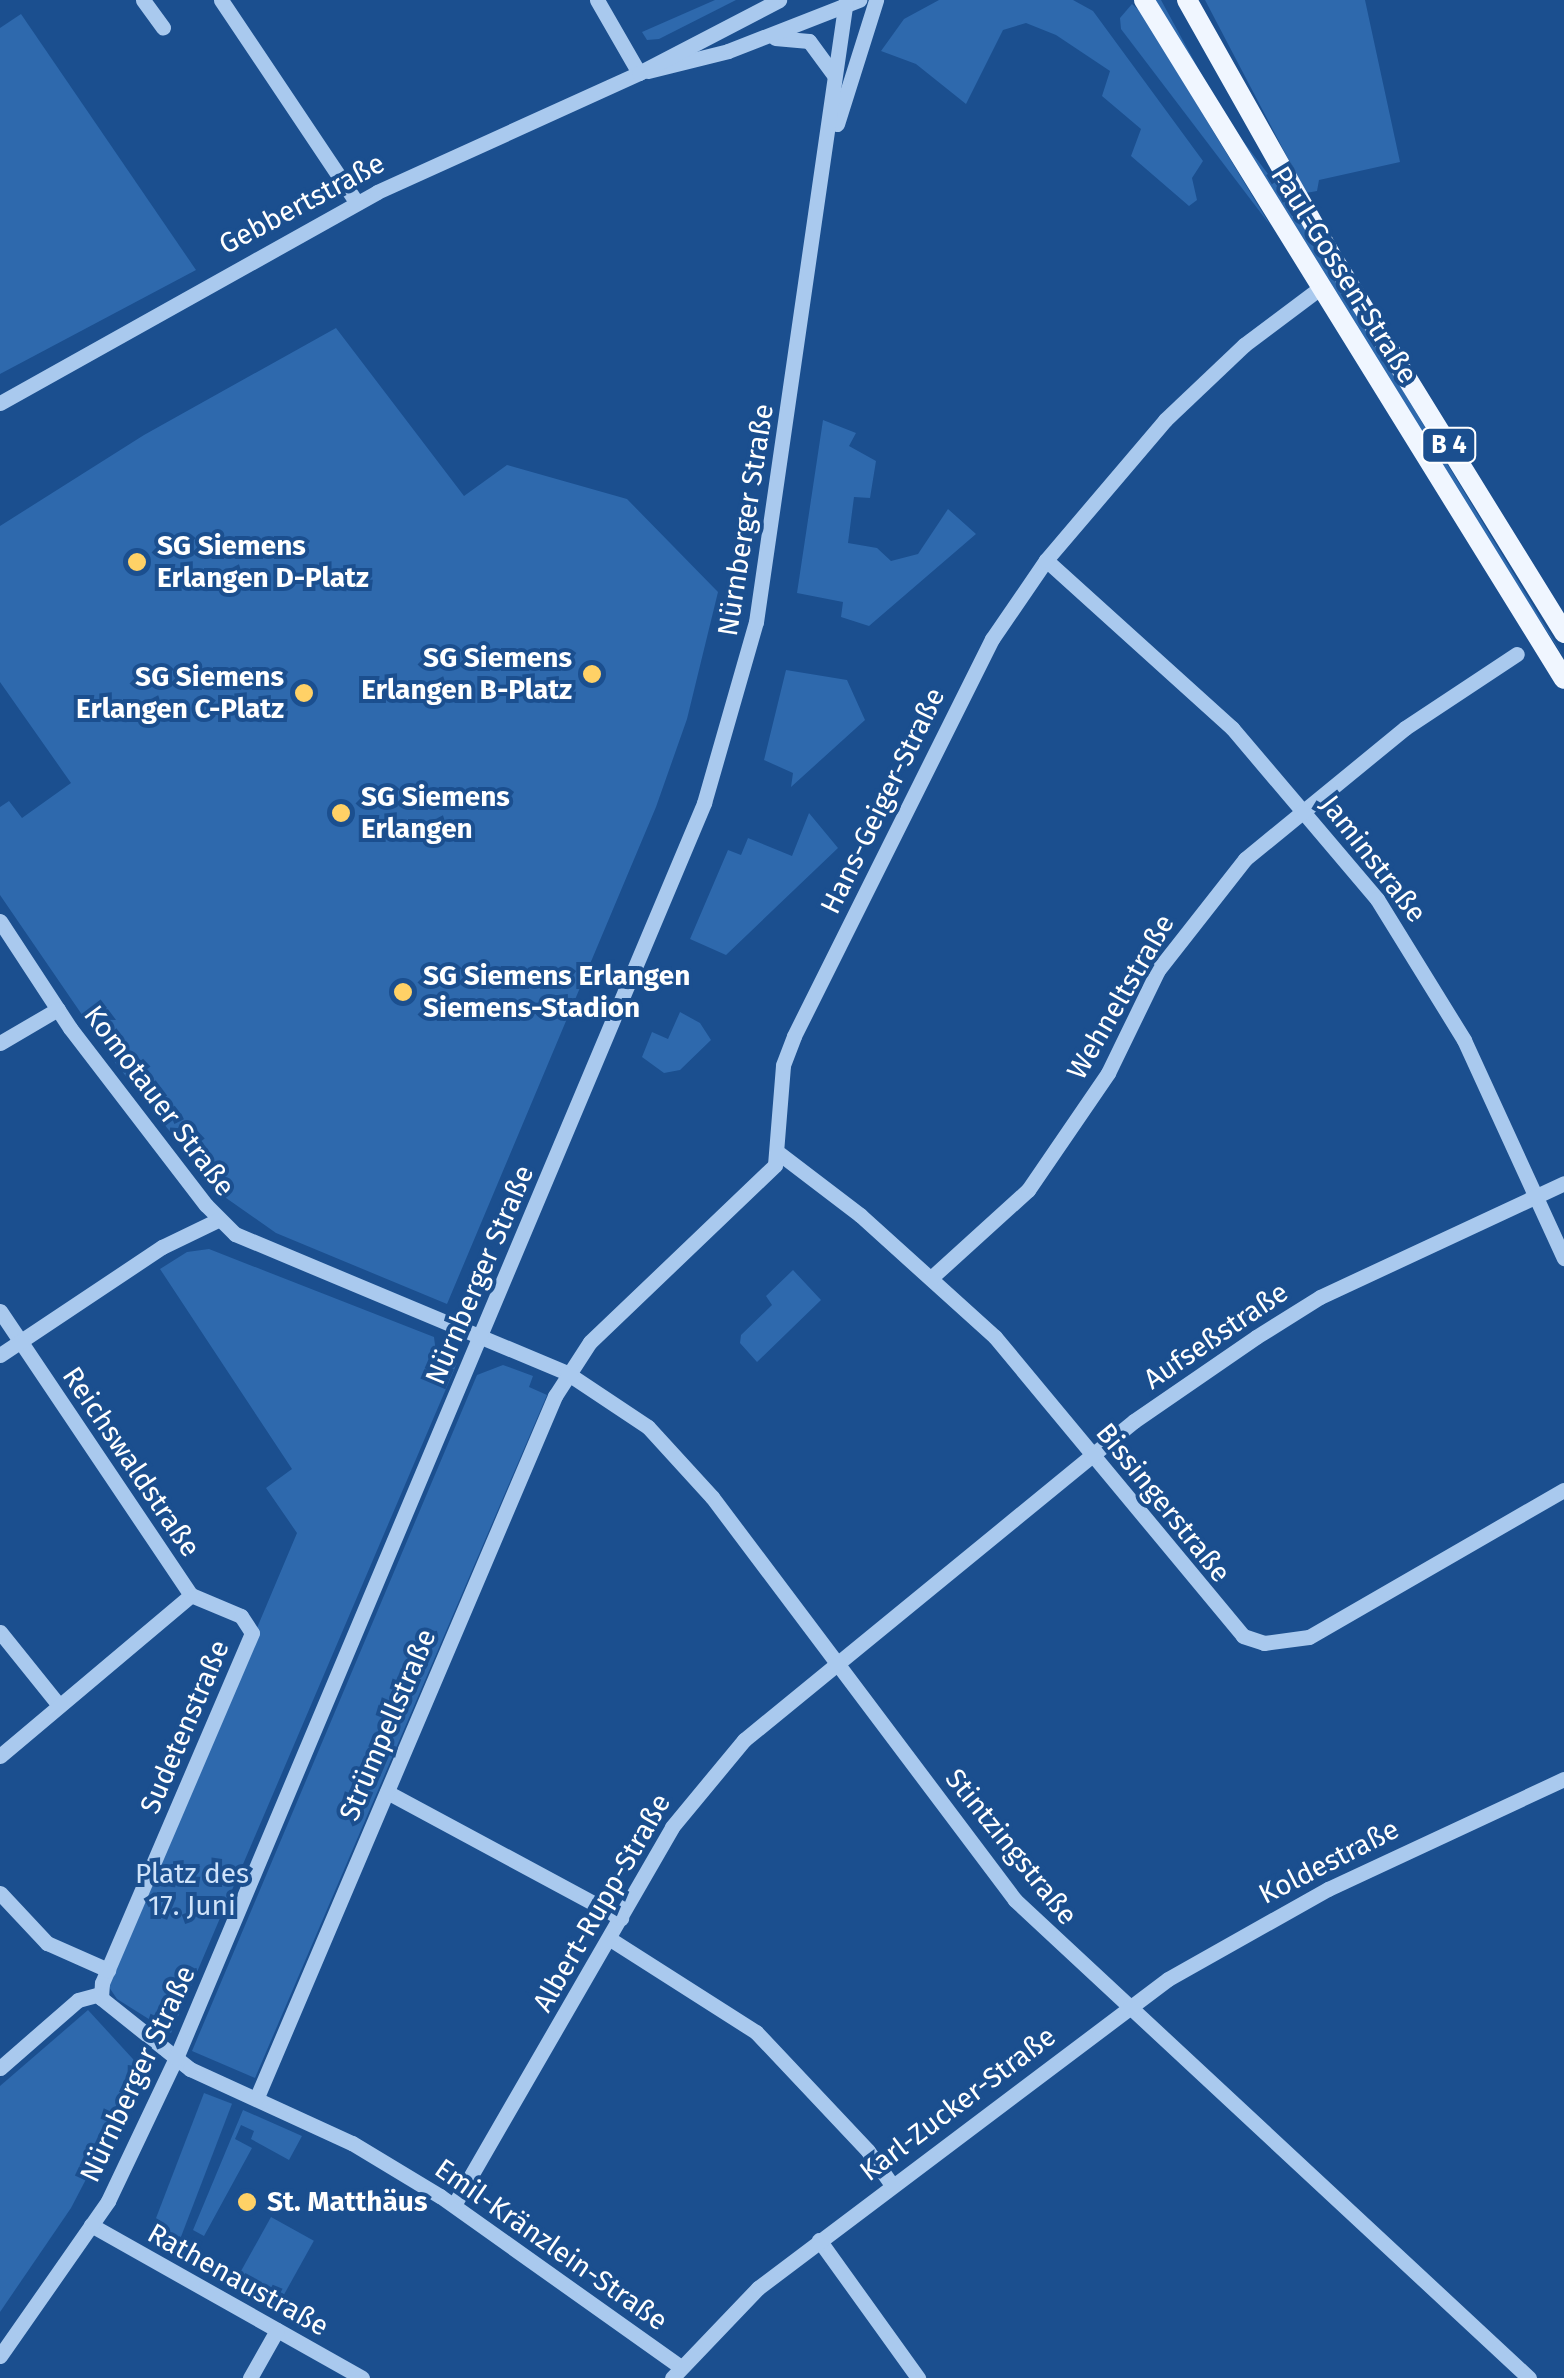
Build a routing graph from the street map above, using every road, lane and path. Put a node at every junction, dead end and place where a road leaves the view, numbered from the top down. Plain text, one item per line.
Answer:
1 (143, 0) edge
2 (221, 0) edge
3 (596, 0) edge
4 (779, 0) edge
5 (876, 0) edge
6 (1144, 0) edge
7 (1186, 0) edge
8 (850, 2) edge
9 (163, 28) dead end
10 (762, 40) junction
11 (639, 73) junction
12 (834, 75) junction
13 (829, 151) junction
14 (357, 203) junction
15 (1320, 288) junction
16 (0, 403) edge
17 (1046, 560) junction
18 (1564, 633) edge
19 (1517, 654) dead end
20 (1564, 679) edge
21 (1301, 806) junction
22 (0, 922) edge
23 (58, 1008) junction
24 (0, 1043) edge
25 (780, 1154) junction
26 (1564, 1183) edge
27 (1537, 1195) junction
28 (218, 1220) junction
29 (1564, 1258) edge
30 (932, 1277) junction
31 (0, 1311) edge
32 (481, 1337) junction
33 (20, 1342) junction
34 (0, 1355) edge
35 (567, 1373) junction
36 (1094, 1455) junction
37 (1564, 1490) edge
38 (191, 1596) junction
39 (241, 1616) joint
40 (0, 1632) edge
41 (837, 1663) junction
42 (58, 1703) junction
43 (0, 1756) edge
44 (1564, 1780) edge
45 (388, 1792) junction
46 (0, 1893) edge
47 (621, 1918) junction
48 (610, 1939) junction
49 (108, 1970) junction
50 (100, 1994) junction
51 (1128, 2009) junction
52 (176, 2058) junction
53 (0, 2068) edge
54 (258, 2097) junction
55 (892, 2185) junction
56 (454, 2205) junction
57 (91, 2226) junction
58 (819, 2240) junction
59 (277, 2330) junction
60 (2, 2349) edge
61 (677, 2373) edge
62 (250, 2378) edge
63 (362, 2378) edge
64 (918, 2378) edge
65 (1530, 2378) edge

1 - 9 street
2 - 14 street
3 - 11 street
4 - 11 street, Gebbertstraße
5 - 13 street, Nürnberger Straße
6 - 15 main road, Paul-Gossen-Straße / B 4
7 - 18 main road, Paul-Gossen-Straße / B 4
8 - 10 street, Gebbertstraße
8 - 12 street, Nürnberger Straße
10 - 11 street, Gebbertstraße
10 - 12 street
11 - 14 street, Gebbertstraße
12 - 13 street, Nürnberger Straße
13 - 32 street, Nürnberger Straße
14 - 16 street, Gebbertstraße
15 - 17 street, Hans-Geiger-Straße
15 - 20 main road, Paul-Gossen-Straße / B 4
17 - 21 street, Jaminstraße
17 - 25 street, Hans-Geiger-Straße
19 - 21 street, Wehneltstraße
21 - 27 street, Jaminstraße
21 - 30 street, Wehneltstraße
22 - 23 street, Komotauer Straße
23 - 24 street
23 - 28 street, Komotauer Straße
25 - 30 street, Bissingerstraße
25 - 35 street
26 - 27 street, Aufseßstraße
27 - 29 street, Jaminstraße
27 - 36 street, Aufseßstraße
28 - 32 street, Komotauer Straße
28 - 33 street
30 - 36 street, Bissingerstraße
31 - 33 street, Reichswaldstraße
32 - 35 street, Stintzingstraße
32 - 52 street, Nürnberger Straße
33 - 34 street
33 - 38 street, Reichswaldstraße
35 - 41 street, Stintzingstraße
35 - 45 street, Strümpellstraße
36 - 37 street, Bissingerstraße
36 - 41 street, Aufseßstraße
38 - 39 street, Reichswaldstraße
38 - 42 street
39 - 49 street, Sudetenstraße
40 - 42 street
41 - 47 street, Albert-Rupp-Straße
41 - 51 street, Stintzingstraße
42 - 43 street
44 - 51 street, Koldestraße
45 - 47 street
45 - 54 street, Strümpellstraße
46 - 49 street
47 - 48 street, Albert-Rupp-Straße
48 - 55 street
48 - 56 street, Albert-Rupp-Straße
49 - 50 street, Sudetenstraße
50 - 52 street, Emil-Kränzlein-Straße
50 - 53 street
51 - 55 street, Karl-Zucker-Straße
51 - 65 street, Stintzingstraße
52 - 54 street, Emil-Kränzlein-Straße
52 - 57 street, Nürnberger Straße
54 - 56 street, Emil-Kränzlein-Straße
55 - 58 street, Karl-Zucker-Straße
56 - 61 street, Emil-Kränzlein-Straße
57 - 59 street, Rathenaustraße
57 - 60 street, Nürnberger Straße
58 - 61 street, Karl-Zucker-Straße
58 - 64 street
59 - 62 street
59 - 63 street, Rathenaustraße

